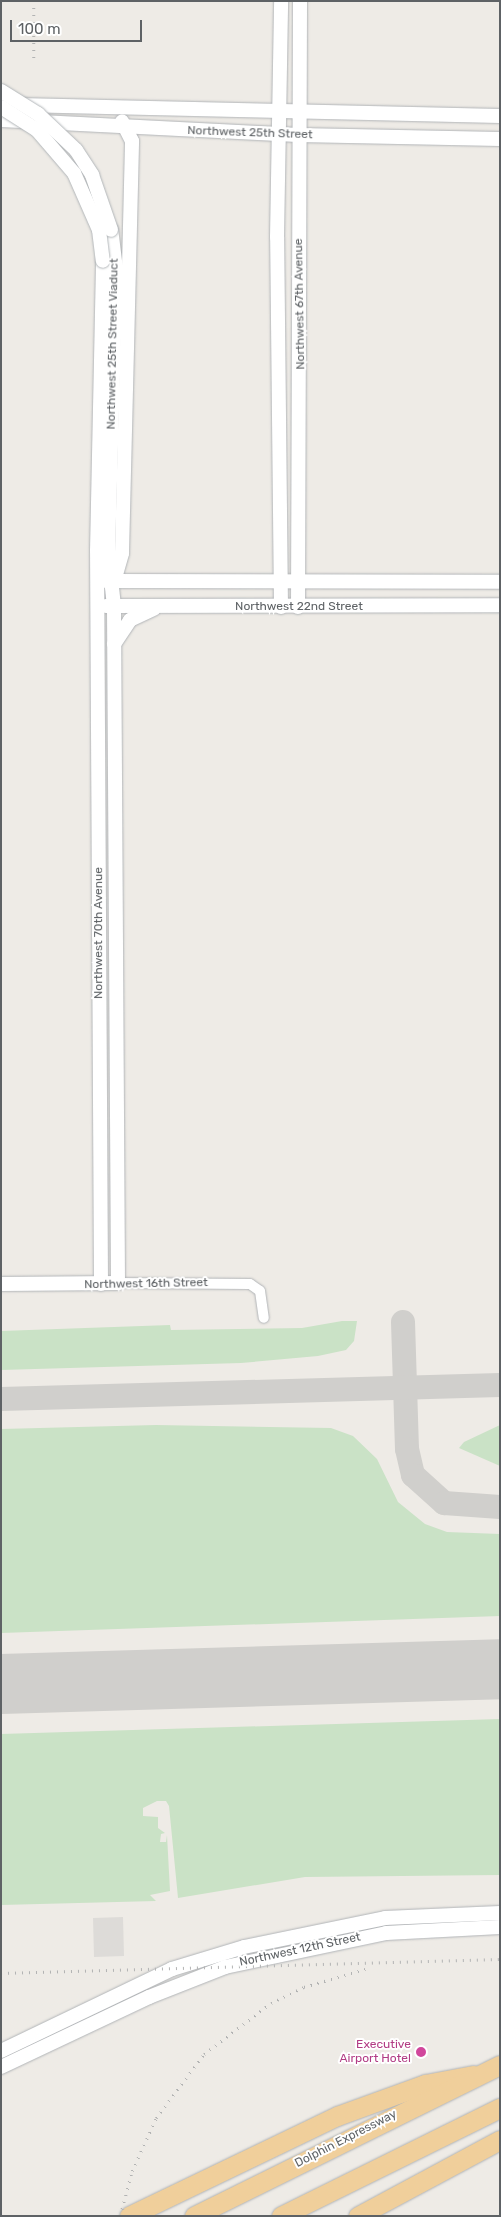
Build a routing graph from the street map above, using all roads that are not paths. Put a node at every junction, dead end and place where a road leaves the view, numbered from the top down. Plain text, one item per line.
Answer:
1 (281, 1) edge
2 (300, 1) edge
3 (1, 91) edge
4 (1, 106) edge
5 (108, 109) junction
6 (279, 111) junction
7 (300, 112) junction
8 (500, 116) edge
9 (1, 120) edge
10 (126, 127) junction
11 (147, 129) junction
12 (278, 134) junction
13 (298, 135) junction
14 (500, 139) edge
15 (132, 141) junction
16 (281, 580) junction
17 (98, 581) junction
18 (114, 581) junction
19 (299, 581) junction
20 (500, 582) edge
21 (500, 605) edge
22 (98, 606) junction
23 (114, 606) junction
24 (160, 607) junction
25 (281, 607) junction
26 (298, 607) junction
27 (114, 645) junction
28 (118, 1283) junction
29 (1, 1284) edge
30 (101, 1284) junction
31 (264, 1318) dead end
32 (500, 1913) edge
33 (500, 1927) edge
34 (1, 2050) edge
35 (500, 2065) edge
36 (1, 2067) edge
37 (473, 2075) junction
38 (500, 2108) edge
39 (500, 2140) edge
40 (129, 2216) edge
41 (194, 2216) edge
42 (281, 2216) edge
43 (358, 2216) edge

1 - 6 main road, Northwest 67th Avenue
2 - 7 main road, Northwest 67th Avenue
3 - 18 main road, Northwest 25th Street Viaduct, bridge
4 - 5 main road, Northwest 25th Street
4 - 17 main road, Northwest 25th Street Viaduct, bridge
5 - 6 main road, Northwest 25th Street
5 - 10 main road
6 - 7 main road, Northwest 25th Street
6 - 12 main road, Northwest 67th Avenue
7 - 8 main road, Northwest 25th Street
7 - 13 main road, Northwest 67th Avenue
9 - 10 main road, Northwest 25th Street
10 - 11 main road, Northwest 25th Street
10 - 15 main road
11 - 12 main road, Northwest 25th Street
11 - 15 main road
12 - 13 main road, Northwest 25th Street
12 - 16 main road, Northwest 67th Avenue
13 - 14 main road, Northwest 25th Street
13 - 19 main road, Northwest 67th Avenue
15 - 18 main road
16 - 18 main road
16 - 19 main road
16 - 25 main road, Northwest 67th Avenue
17 - 18 main road
17 - 22 main road, Northwest 70th Avenue
18 - 23 main road, Northwest 70th Avenue
19 - 20 main road
19 - 26 main road, Northwest 67th Avenue
21 - 26 main road, Northwest 22nd Street
22 - 23 main road, Northwest 22nd Street
22 - 30 main road, Northwest 70th Avenue
23 - 24 main road, Northwest 22nd Street
23 - 27 main road, Northwest 70th Avenue
24 - 25 main road, Northwest 22nd Street
24 - 27 main road
25 - 26 main road, Northwest 22nd Street
27 - 28 main road, Northwest 70th Avenue
28 - 30 main road, Northwest 16th Street
28 - 31 street, Northwest 16th Street
29 - 30 main road, Northwest 16th Street
32 - 34 main road, Northwest 12th Street
33 - 36 main road, Northwest 12th Street
35 - 37 highway, Dolphin Expressway
37 - 40 highway
37 - 41 highway, Dolphin Expressway
38 - 42 highway
39 - 43 highway

